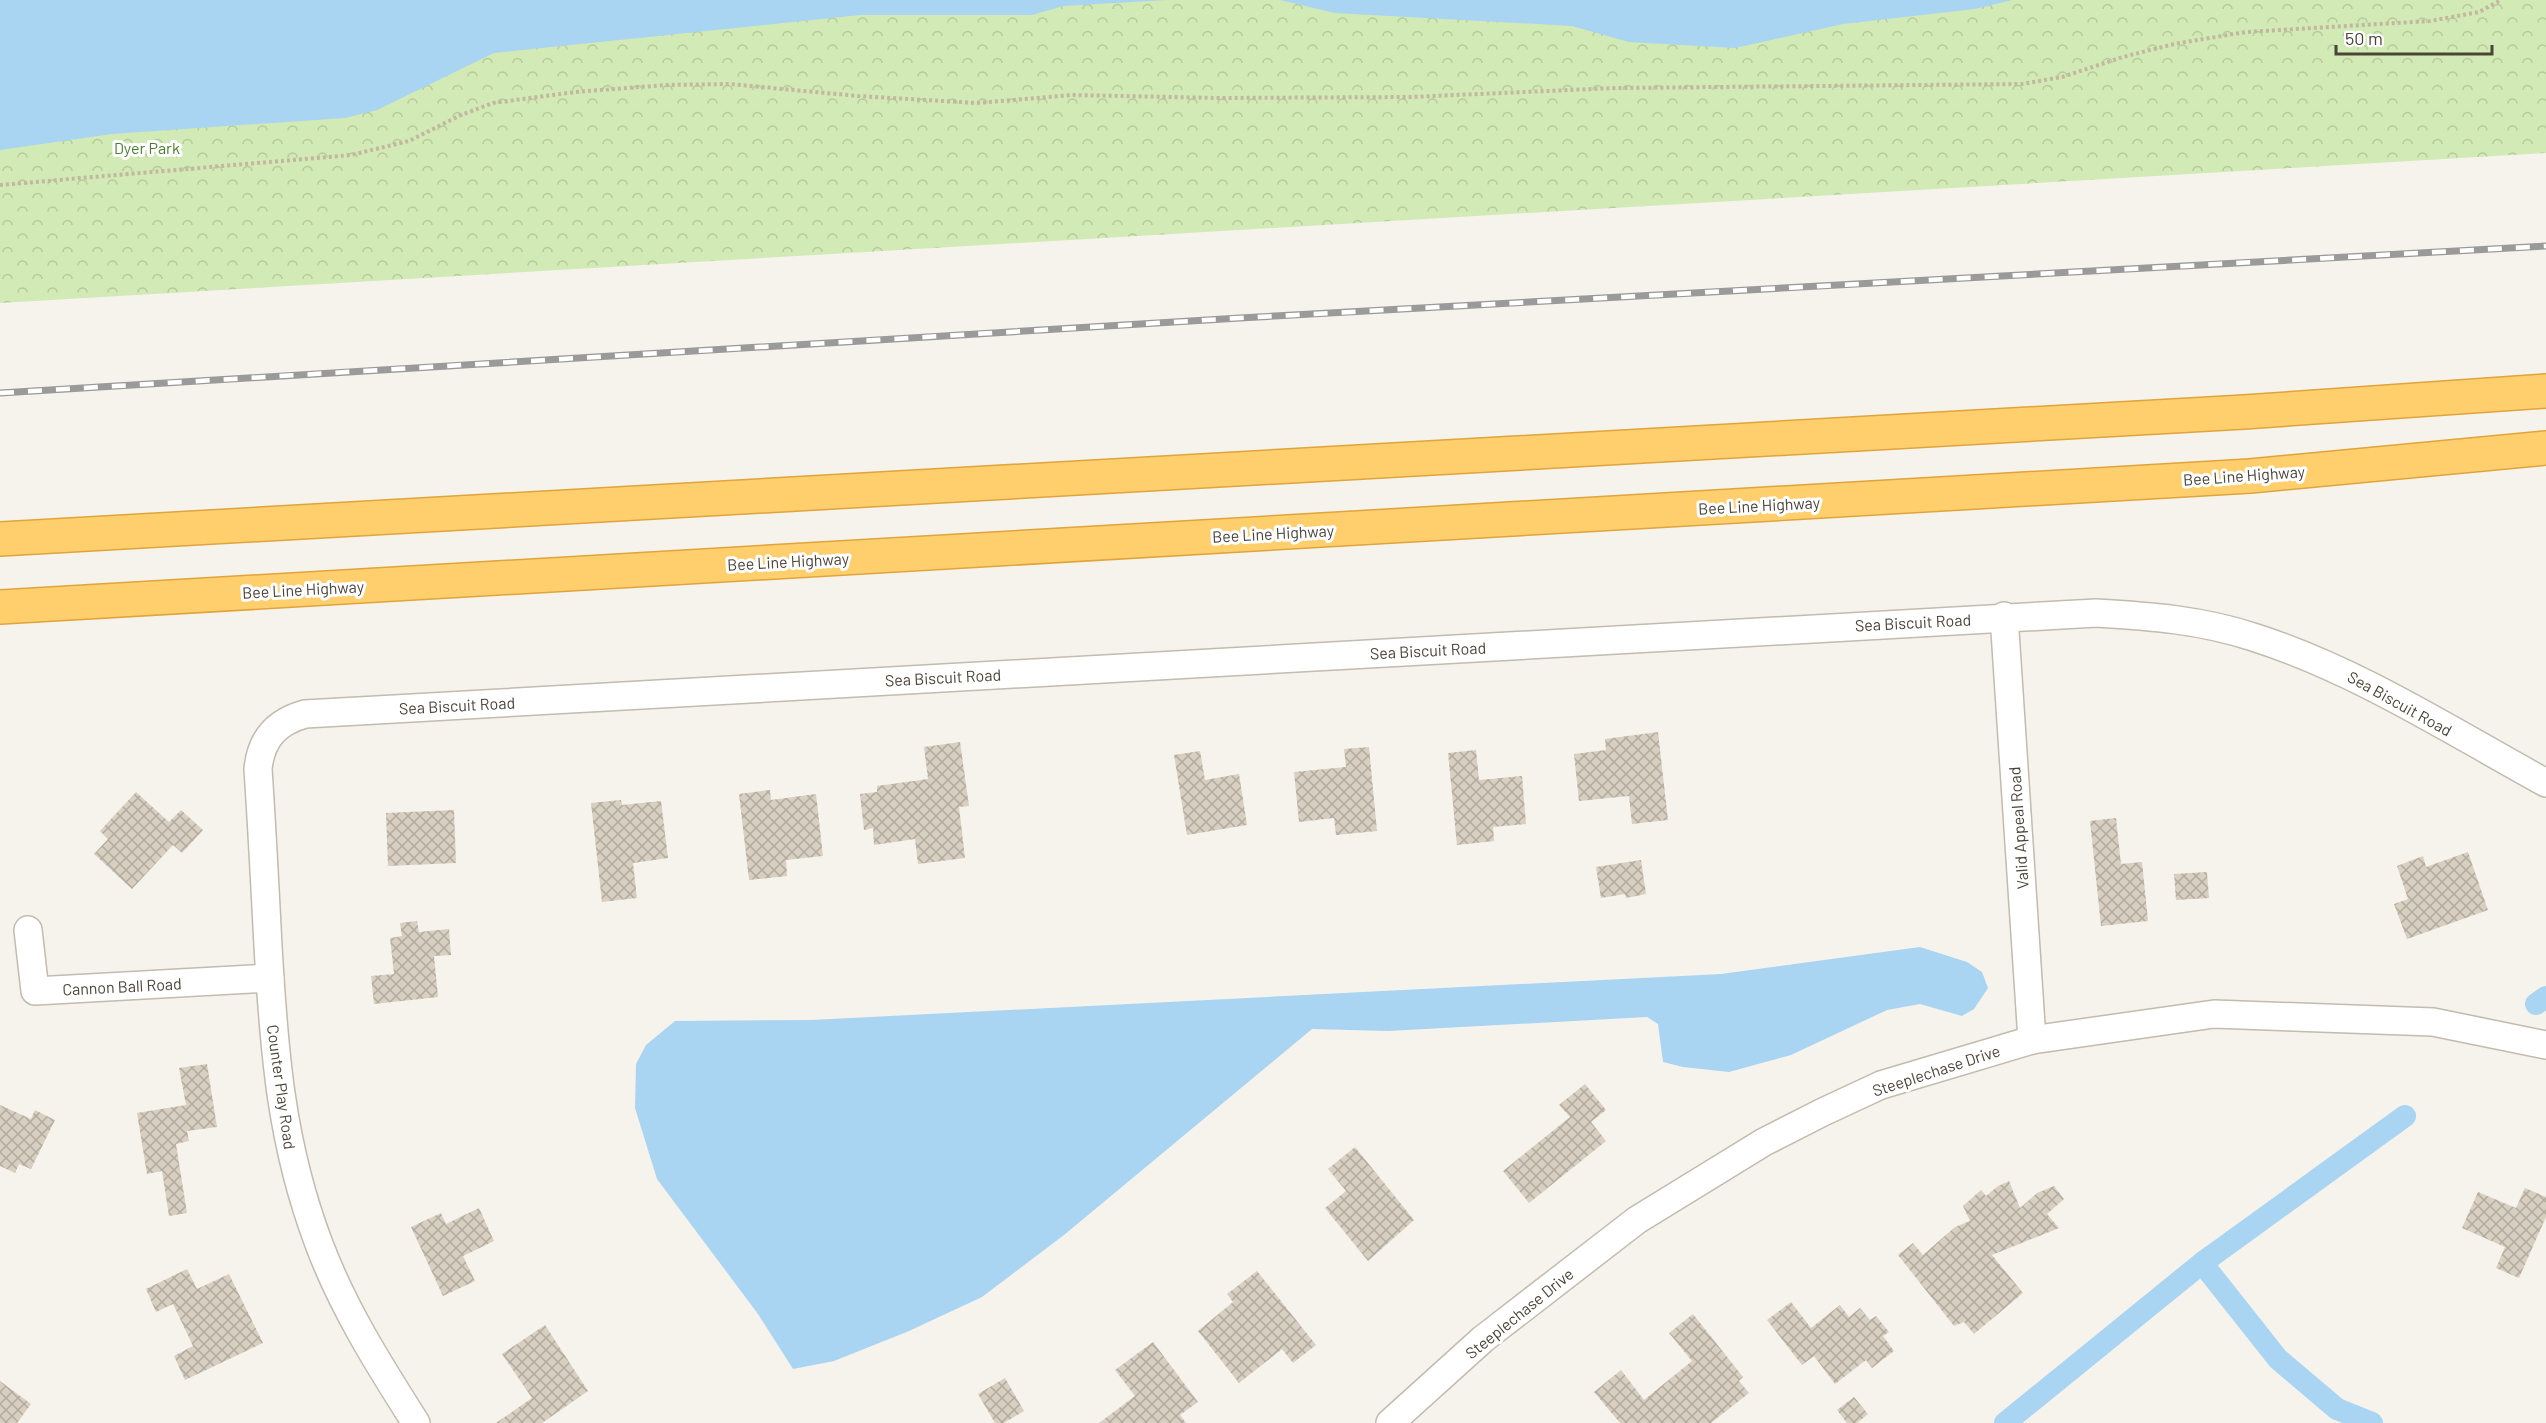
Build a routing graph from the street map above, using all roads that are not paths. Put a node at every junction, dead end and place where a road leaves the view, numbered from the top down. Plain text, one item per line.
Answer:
1 (2546, 391) edge
2 (2546, 448) edge
3 (0, 539) edge
4 (0, 607) edge
5 (2004, 616) junction
6 (276, 727) joint
7 (2546, 783) edge
8 (28, 930) dead end
9 (270, 978) junction
10 (2032, 1040) junction
11 (2546, 1045) edge
12 (416, 1423) edge
13 (1390, 1423) edge

1 - 3 highway
2 - 4 highway, Bee Line Highway
5 - 6 street, Sea Biscuit Road
5 - 7 street, Sea Biscuit Road
5 - 10 street, Valid Appeal Road
6 - 9 street, Counter Play Road
8 - 9 street, Cannon Ball Road
9 - 12 street, Counter Play Road
10 - 11 street, Steeplechase Drive
10 - 13 street, Steeplechase Drive

